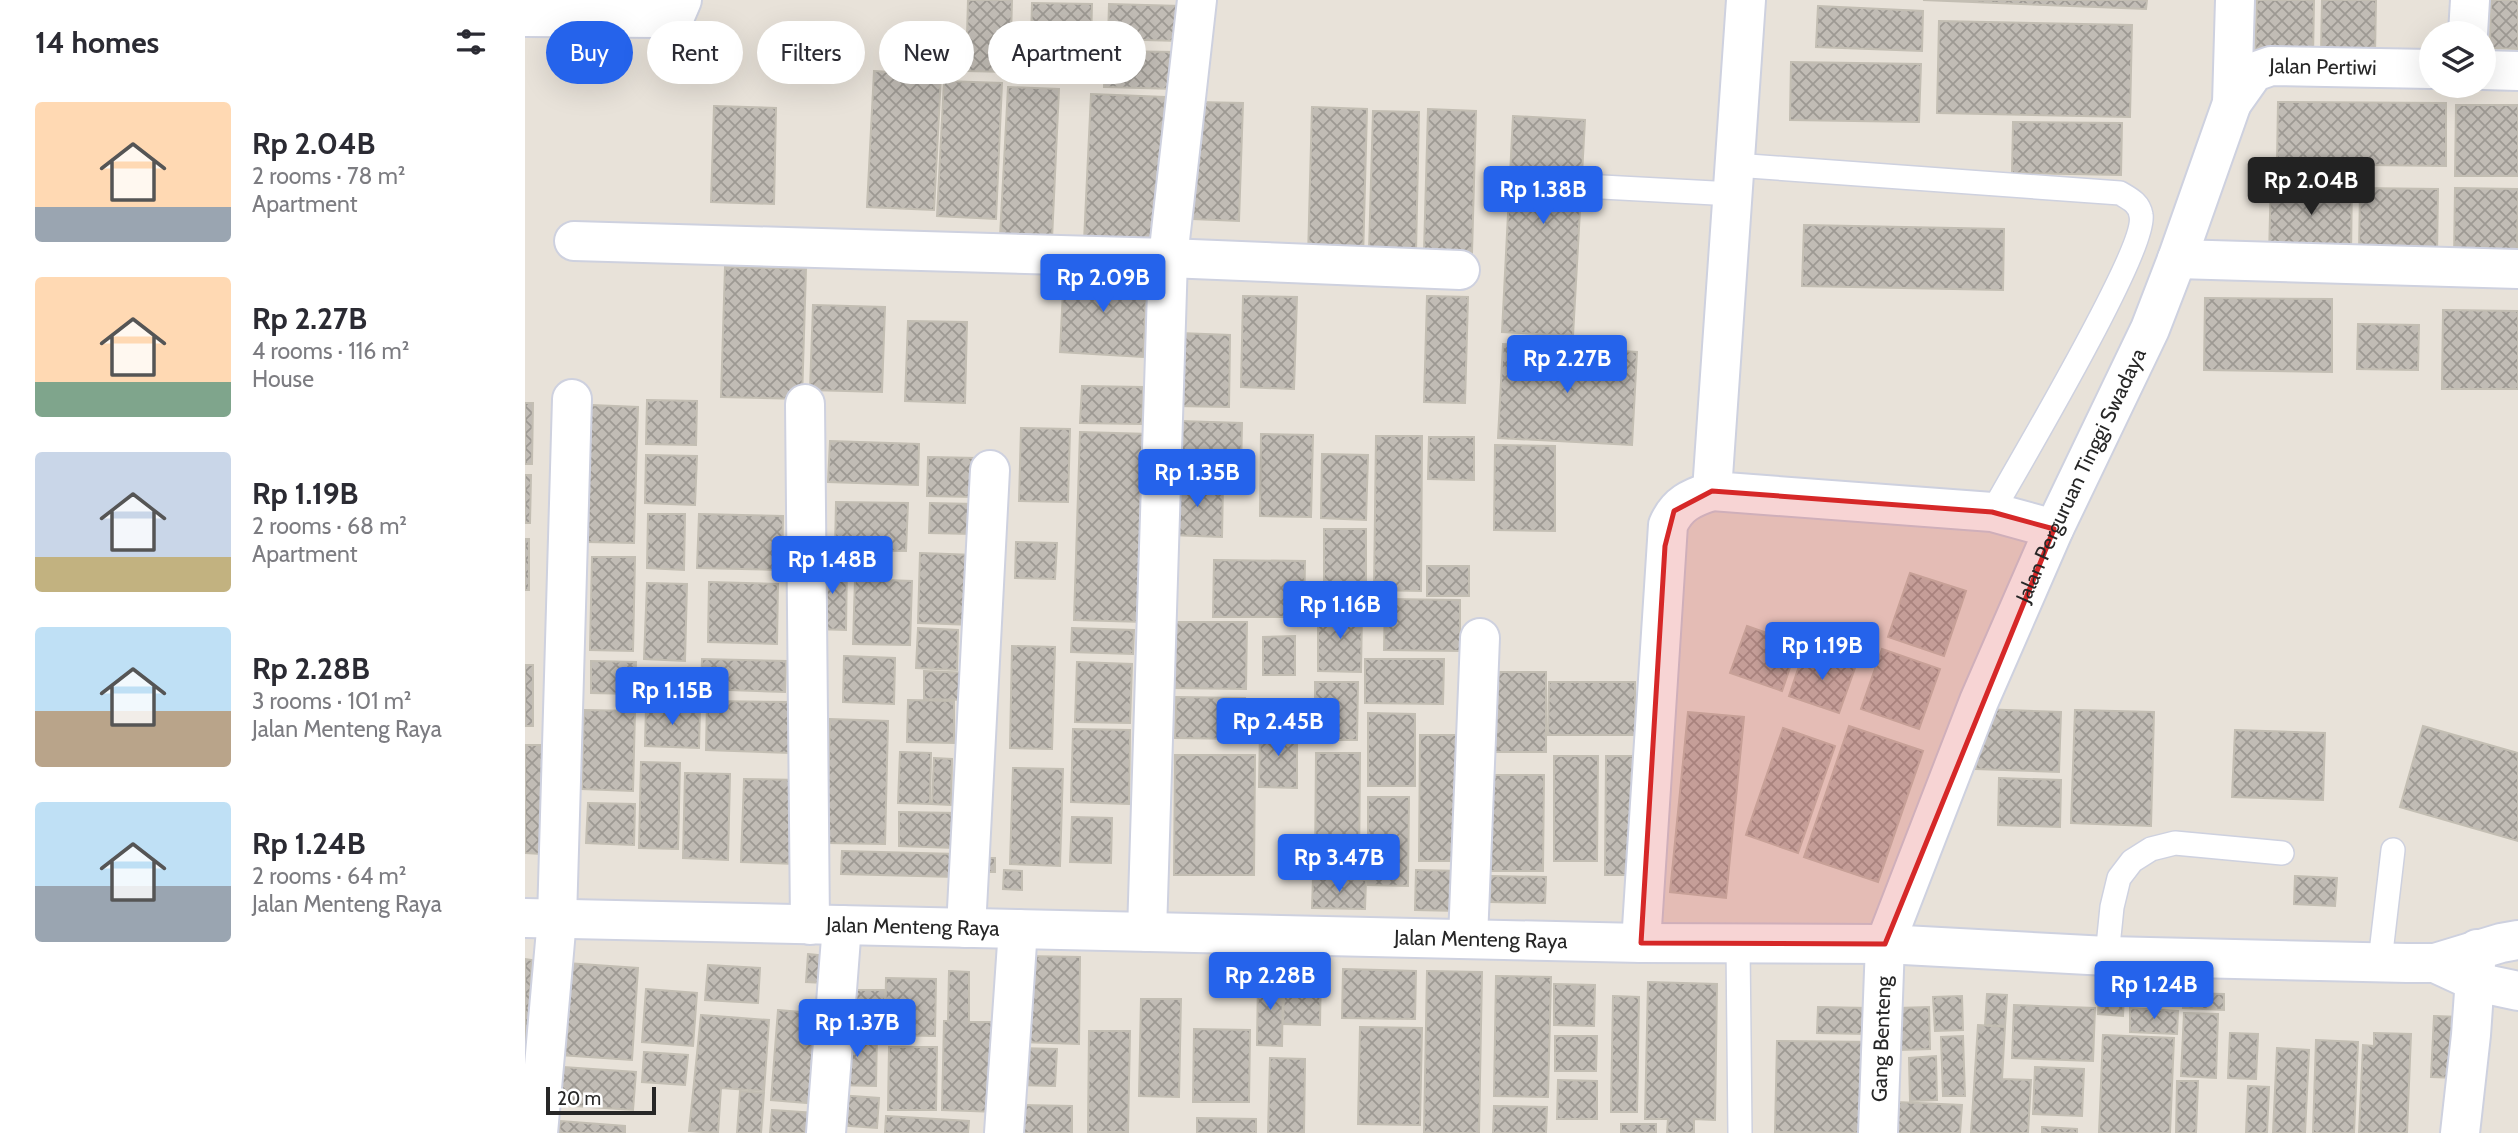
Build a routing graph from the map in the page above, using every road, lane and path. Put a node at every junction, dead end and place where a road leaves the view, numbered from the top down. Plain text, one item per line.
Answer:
1 (682, 0) edge
2 (1197, 0) edge
3 (1746, 0) edge
4 (2235, 0) edge
5 (2470, 0) edge
6 (525, 16) edge
7 (2469, 21) edge
8 (2419, 69) edge
9 (2496, 70) edge
10 (2518, 71) edge
11 (2232, 103) junction
12 (1734, 180) junction
13 (1602, 187) dead end
14 (574, 241) dead end
15 (1168, 258) junction
16 (2177, 259) junction
17 (2518, 269) edge
18 (1460, 270) dead end
19 (572, 399) dead end
20 (805, 404) dead end
21 (990, 470) dead end
22 (1712, 491) junction
23 (1992, 512) junction
24 (2054, 530) junction
25 (1480, 638) dead end
26 (2393, 850) dead end
27 (2282, 853) dead end
28 (541, 918) edge
29 (826, 925) junction
30 (966, 928) junction
31 (1018, 929) junction
32 (1147, 932) junction
33 (1468, 939) junction
34 (2518, 940) edge
35 (1641, 943) junction
36 (1885, 944) junction
37 (1738, 945) junction
38 (2107, 956) junction
39 (2380, 961) junction
40 (2477, 966) junction
41 (2518, 991) edge
42 (538, 1133) edge
43 (826, 1133) edge
44 (1004, 1133) edge
45 (1740, 1133) edge
46 (1878, 1133) edge
47 (2460, 1133) edge

1 - 6 street
2 - 15 street
3 - 12 street
4 - 11 street, Jalan Perguruan Tinggi Swadaya
5 - 7 street
8 - 11 street, Jalan Pertiwi
9 - 10 street
11 - 16 street, Jalan Perguruan Tinggi Swadaya
12 - 13 lane
12 - 22 street
12 - 23 lane
14 - 15 street
15 - 18 street
15 - 32 street
16 - 17 street
16 - 24 street, Jalan Perguruan Tinggi Swadaya
19 - 28 street
20 - 29 street
21 - 30 street
22 - 23 street
22 - 35 street
23 - 24 street
24 - 36 street, Jalan Perguruan Tinggi Swadaya
25 - 33 street
26 - 39 lane
27 - 38 lane
28 - 29 street, Jalan Menteng Raya
28 - 42 street
29 - 30 street, Jalan Menteng Raya
29 - 43 street
30 - 31 street, Jalan Menteng Raya
31 - 32 street, Jalan Menteng Raya
31 - 44 street
32 - 33 street, Jalan Menteng Raya
33 - 35 street, Jalan Menteng Raya
34 - 40 street, Jalan Menteng Raya
35 - 37 street, Jalan Menteng Raya
36 - 37 street, Jalan Menteng Raya
36 - 38 street, Jalan Menteng Raya
36 - 46 street, Gang Benteng
37 - 45 lane
38 - 39 street, Jalan Menteng Raya
39 - 40 street, Jalan Menteng Raya
40 - 41 street, Jalan Menteng Raya
40 - 47 street

